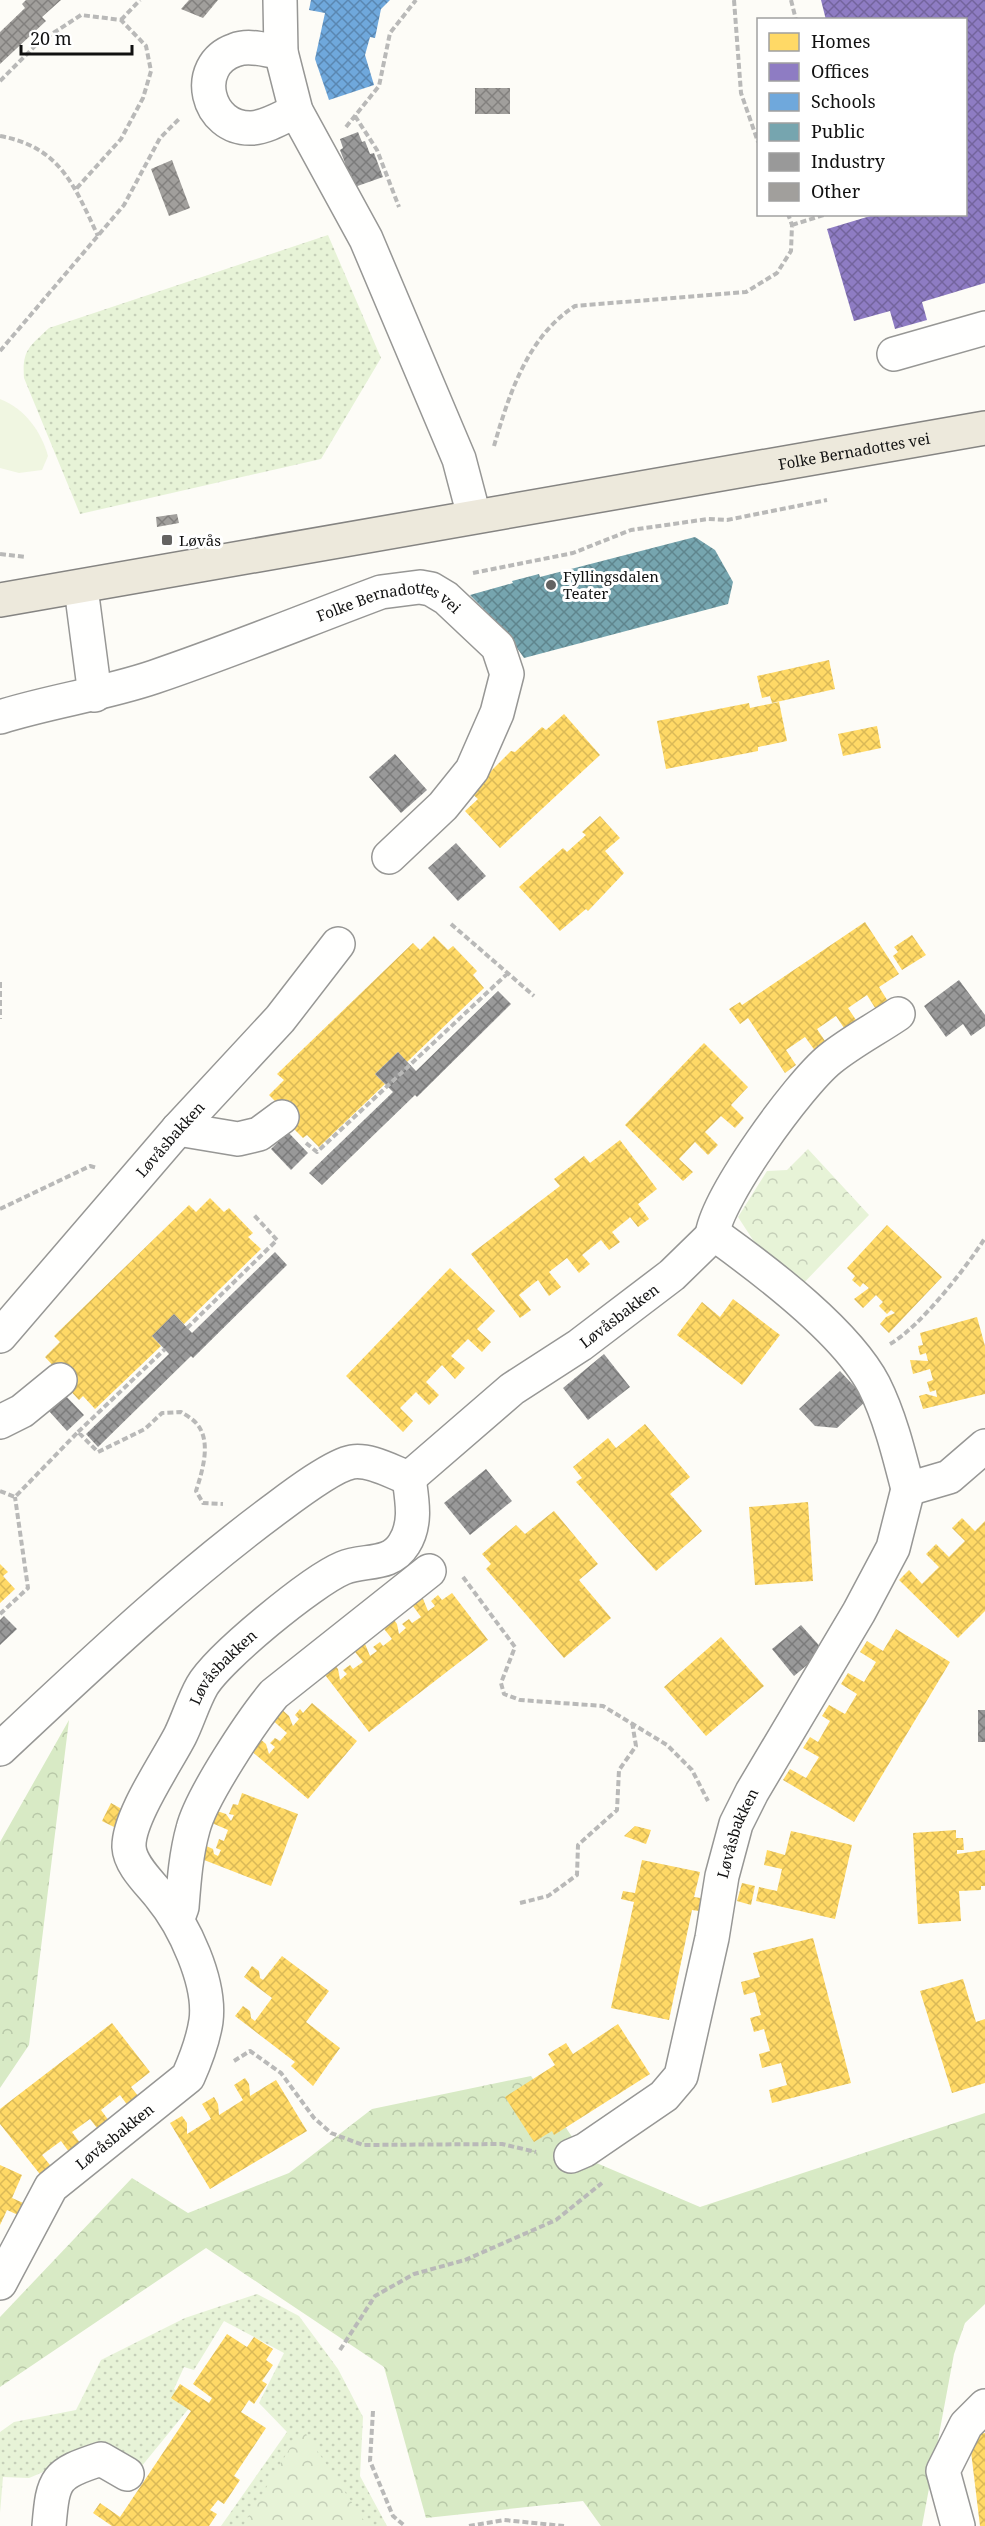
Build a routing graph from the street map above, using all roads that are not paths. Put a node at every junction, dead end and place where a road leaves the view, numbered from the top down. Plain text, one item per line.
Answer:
1 (280, 0) edge
2 (281, 52) junction
3 (296, 111) junction
4 (985, 328) edge
5 (894, 354) dead end
6 (985, 428) edge
7 (474, 516) junction
8 (81, 588) junction
9 (0, 600) edge
10 (95, 695) junction
11 (0, 717) edge
12 (389, 857) dead end
13 (338, 944) dead end
14 (898, 1014) dead end
15 (282, 1117) dead end
16 (178, 1129) junction
17 (712, 1236) junction
18 (0, 1336) edge
19 (60, 1380) dead end
20 (0, 1422) edge
21 (985, 1446) edge
22 (409, 1478) junction
23 (908, 1489) junction
24 (429, 1571) dead end
25 (0, 1749) edge
26 (178, 1918) junction
27 (571, 2156) road end
28 (0, 2283) edge
29 (985, 2406) edge
30 (127, 2474) dead end
31 (48, 2526) edge
32 (958, 2526) edge

1 - 2 street
2 - 3 street
2 - 3 street
3 - 7 street
4 - 5 street
6 - 7 main road, Folke Bernadottes vei
7 - 8 main road, Folke Bernadottes vei
8 - 9 main road, Folke Bernadottes vei
8 - 10 street
10 - 11 street, Folke Bernadottes vei
10 - 12 street, Folke Bernadottes vei
13 - 16 street, Løvåsbakken
14 - 17 street, Løvåsbakken
15 - 16 street
16 - 18 street, Løvåsbakken
17 - 22 street, Løvåsbakken
17 - 23 street, Løvåsbakken
19 - 20 street
21 - 23 street
22 - 25 street
22 - 26 street, Løvåsbakken
23 - 27 street, Løvåsbakken
24 - 26 street
26 - 28 street, Løvåsbakken
29 - 32 street
30 - 31 street

